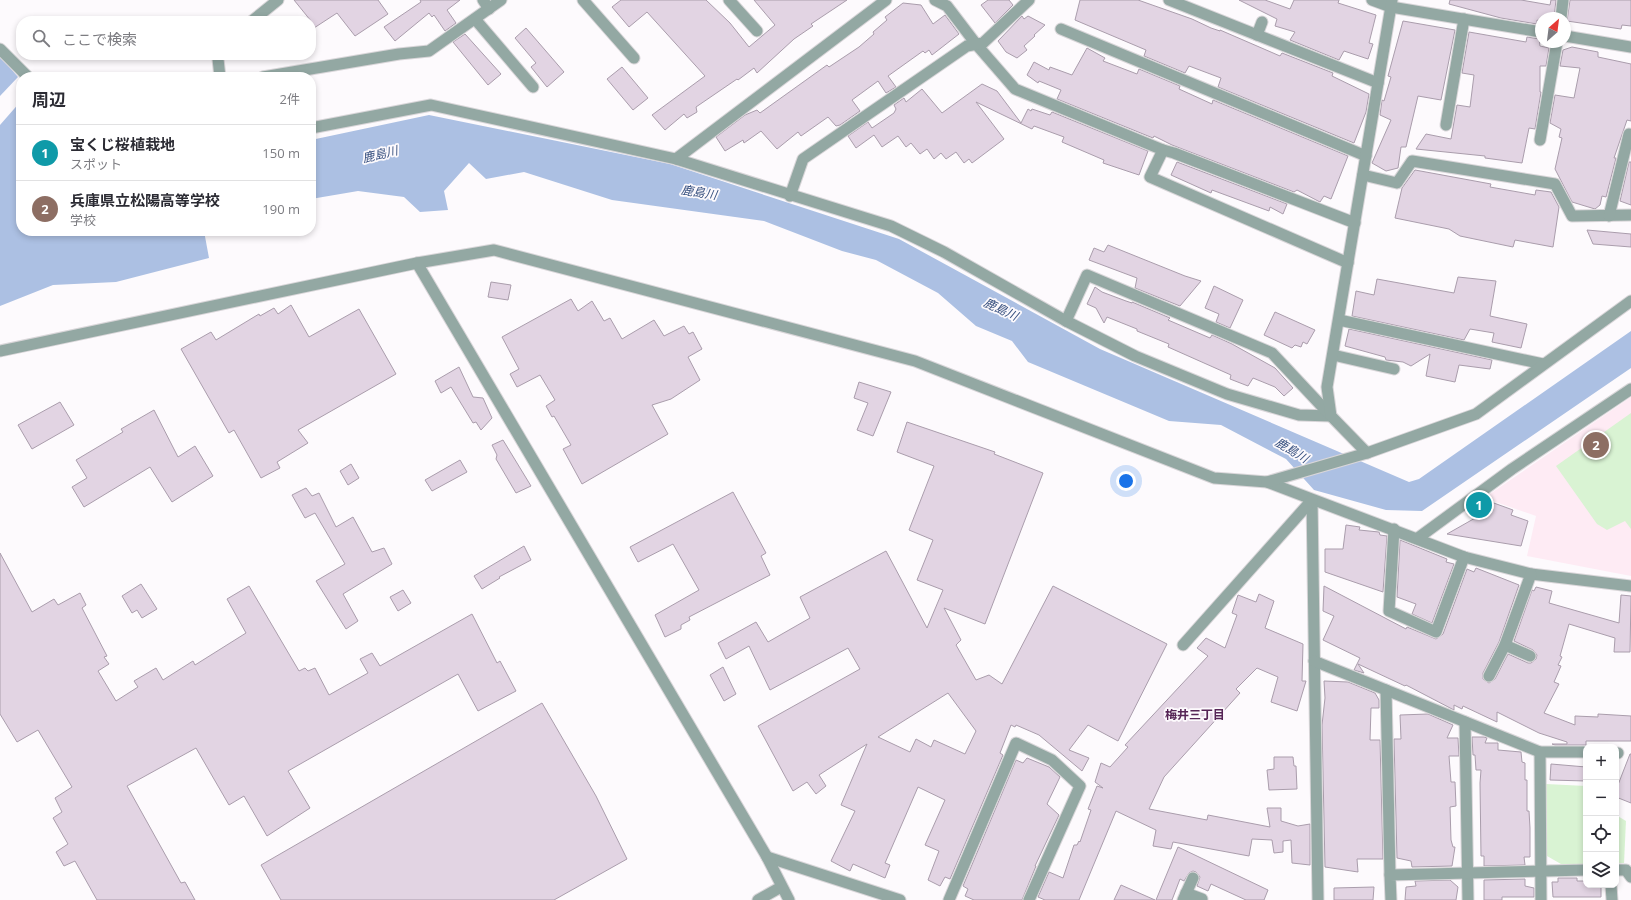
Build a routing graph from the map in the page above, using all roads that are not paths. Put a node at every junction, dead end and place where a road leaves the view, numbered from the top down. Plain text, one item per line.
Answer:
1 (278, 0) edge
2 (501, 0) edge
3 (583, 0) edge
4 (730, 0) edge
5 (886, 0) edge
6 (935, 0) edge
7 (1029, 0) edge
8 (1169, 0) edge
9 (1372, 0) edge
10 (1563, 0) edge
11 (486, 4) edge
12 (1391, 4) edge
13 (1562, 12) edge
14 (258, 16) edge
15 (475, 19) junction
16 (1464, 19) junction
17 (1262, 22) dead end
18 (1061, 29) dead end
19 (757, 31) dead end
20 (1535, 31) edge
21 (1257, 35) junction
22 (1571, 37) edge
23 (976, 44) junction
24 (1631, 47) edge
25 (1556, 48) edge
26 (0, 49) edge
27 (634, 58) dead end
28 (218, 60) edge
29 (23, 72) edge
30 (219, 72) edge
31 (293, 72) edge
32 (1378, 83) junction
33 (533, 87) dead end
34 (1446, 125) dead end
35 (316, 127) edge
36 (1629, 134) dead end
37 (1540, 140) dead end
38 (1163, 150) junction
39 (1366, 156) junction
40 (676, 159) junction
41 (1363, 175) junction
42 (790, 196) junction
43 (1608, 216) junction
44 (1631, 216) edge
45 (1355, 223) junction
46 (417, 263) junction
47 (1348, 263) junction
48 (1631, 301) edge
49 (1339, 320) junction
50 (1066, 321) junction
51 (0, 351) edge
52 (1333, 355) junction
53 (1543, 364) junction
54 (1394, 369) dead end
55 (1631, 389) edge
56 (1331, 416) junction
57 (1367, 453) junction
58 (1267, 482) junction
59 (1312, 500) junction
60 (1394, 529) junction
61 (1418, 538) junction
62 (1464, 557) junction
63 (1531, 574) junction
64 (1631, 586) edge
65 (1183, 645) dead end
66 (1505, 645) junction
67 (1530, 656) dead end
68 (1314, 661) junction
69 (1489, 676) dead end
70 (1386, 690) junction
71 (1465, 722) junction
72 (1540, 752) junction
73 (1583, 752) edge
74 (767, 857) junction
75 (1541, 870) junction
76 (1583, 870) edge
77 (1619, 870) edge
78 (1468, 873) junction
79 (1390, 875) junction
80 (1631, 877) edge
81 (1192, 878) dead end
82 (781, 887) junction
83 (1612, 888) edge
84 (1184, 896) edge
85 (1202, 898) dead end
86 (758, 900) edge
87 (789, 900) edge
88 (900, 900) edge
89 (949, 900) edge
90 (1029, 900) edge
91 (1318, 900) edge
92 (1391, 900) edge
93 (1468, 900) edge
94 (1542, 900) edge
95 (1612, 900) edge

1 - 14 street
2 - 11 street
3 - 27 street
4 - 19 street
5 - 40 street
6 - 23 street
7 - 23 street
8 - 21 street
9 - 12 street
10 - 13 street
11 - 15 street
12 - 16 street
12 - 32 street
15 - 31 street
15 - 33 street
16 - 20 street
16 - 34 street
17 - 21 street
18 - 39 street
21 - 32 street
22 - 24 street
23 - 38 street
23 - 42 street
25 - 37 street
26 - 29 street
28 - 30 street
32 - 39 street
35 - 40 street
36 - 43 street
38 - 45 street
38 - 47 street
39 - 41 street
40 - 42 street
41 - 43 street
41 - 45 street
42 - 50 street
43 - 44 street
45 - 47 street
46 - 51 street
46 - 58 street
46 - 74 street
47 - 49 street
48 - 53 street
49 - 52 street
49 - 53 street
50 - 56 street
50 - 56 street
52 - 54 street
52 - 56 street
53 - 57 street
55 - 61 street
56 - 57 street
57 - 58 street
58 - 59 street
59 - 60 street
59 - 65 street
59 - 68 street
60 - 61 street
60 - 62 street
61 - 62 street
62 - 63 street
63 - 64 street
63 - 66 street
66 - 67 street
66 - 69 street
68 - 70 street
68 - 91 street
70 - 71 street
70 - 79 street
71 - 72 street
71 - 78 street
72 - 73 street
72 - 75 street
74 - 82 street
74 - 88 street
75 - 76 street
75 - 78 street
75 - 94 street
77 - 80 street
78 - 79 street
78 - 93 street
79 - 92 street
81 - 84 street
82 - 86 street
82 - 87 street
83 - 95 street
84 - 85 street
89 - 90 street

